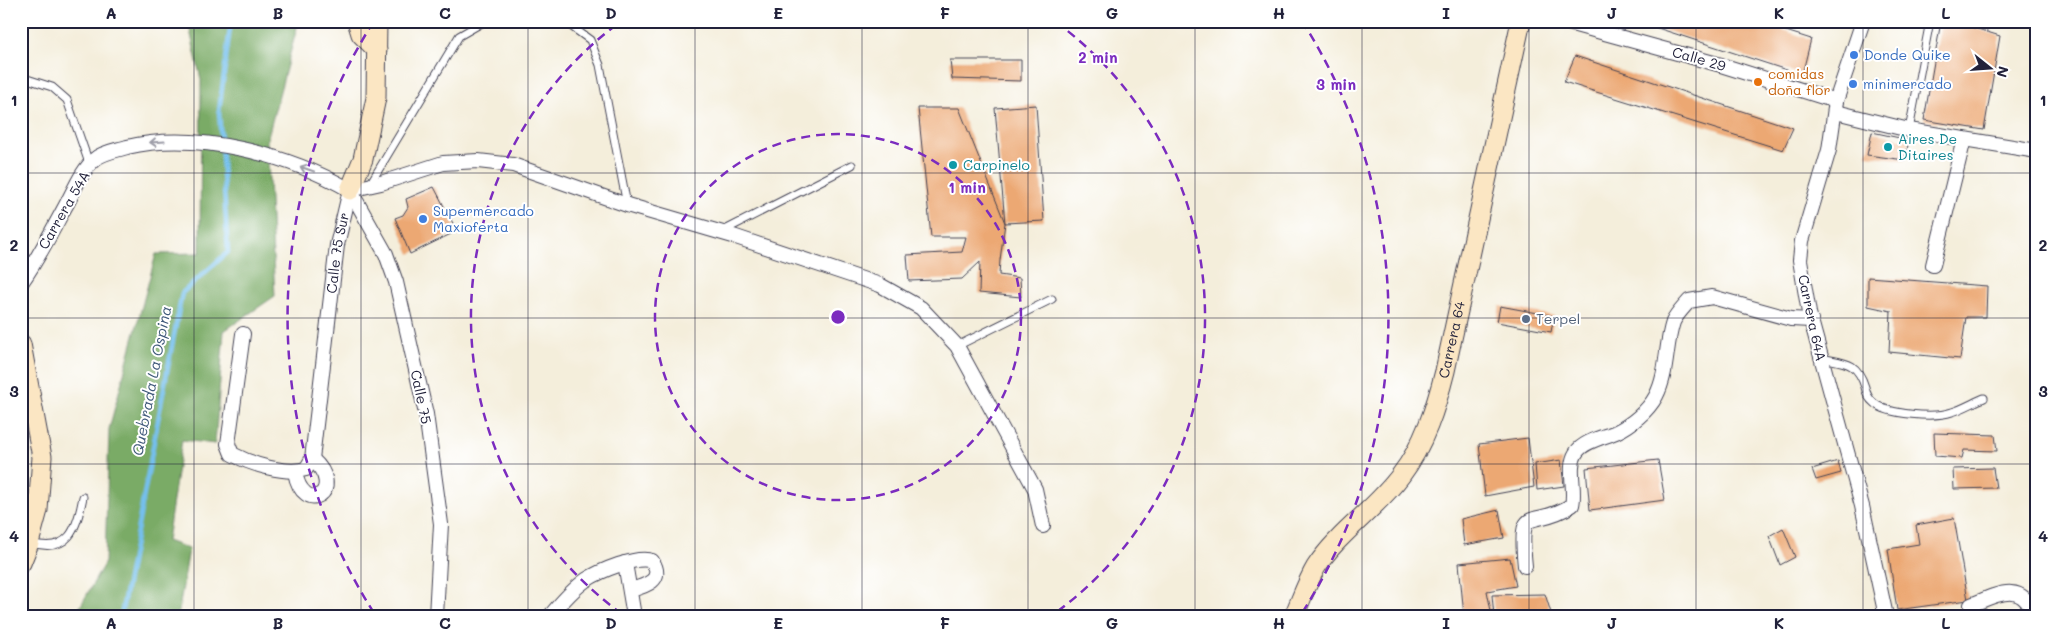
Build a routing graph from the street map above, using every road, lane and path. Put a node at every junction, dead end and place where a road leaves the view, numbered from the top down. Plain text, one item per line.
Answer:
1 (357, 21) edge
2 (377, 21) edge
3 (485, 21) edge
4 (1520, 21) edge
5 (1561, 21) edge
6 (1863, 21) edge
7 (1930, 21) edge
8 (567, 22) edge
9 (377, 50) junction
10 (21, 77) edge
11 (1836, 106) junction
12 (1909, 130) junction
13 (1964, 139) junction
14 (2031, 150) dead end
15 (93, 162) junction
16 (852, 164) dead end
17 (370, 185) junction
18 (350, 190) junction
19 (627, 205) junction
20 (720, 232) junction
21 (34, 264) junction
22 (1933, 265) dead end
23 (21, 276) edge
24 (21, 283) edge
25 (1052, 299) dead end
26 (1811, 320) junction
27 (243, 334) dead end
28 (21, 344) edge
29 (958, 346) junction
30 (1820, 358) junction
31 (1984, 398) dead end
32 (312, 459) junction
33 (295, 472) junction
34 (83, 497) dead end
35 (1043, 526) dead end
36 (30, 543) junction
37 (21, 563) edge
38 (625, 563) junction
39 (1525, 566) dead end
40 (630, 590) junction
41 (1971, 605) dead end
42 (436, 616) edge
43 (550, 616) edge
44 (634, 616) edge
45 (1294, 616) edge
46 (1886, 616) edge
47 (2034, 616) edge

1 - 9 street
2 - 9 street, Calle 75 Sur
3 - 17 lane
4 - 45 street, Carrera 64
5 - 11 street, Calle 29
6 - 11 street, Carrera 64A
7 - 12 lane
8 - 19 lane
9 - 18 street, Calle 75 Sur
10 - 15 lane
11 - 12 street, Calle 29
11 - 26 street, Carrera 64A
12 - 13 street, Calle 29
13 - 14 street, Calle 29
13 - 22 street
18 -> 15 street
15 - 21 street, Carrera 54A
16 - 20 lane
17 - 18 street
17 - 19 street
18 - 32 street, Calle 75 Sur
18 - 42 street, Calle 75
19 - 20 street
20 - 29 street
21 - 23 street
21 - 24 street
25 - 29 lane
26 - 30 street, Carrera 64A
26 - 39 street
27 - 33 street
28 - 36 street
29 - 35 street
30 - 31 lane
30 - 46 street, Carrera 64A
32 - 33 street
32 - 33 street
34 - 36 lane
36 - 37 street
38 - 40 street
38 - 40 street
38 - 43 street
40 - 44 street
41 - 47 street

